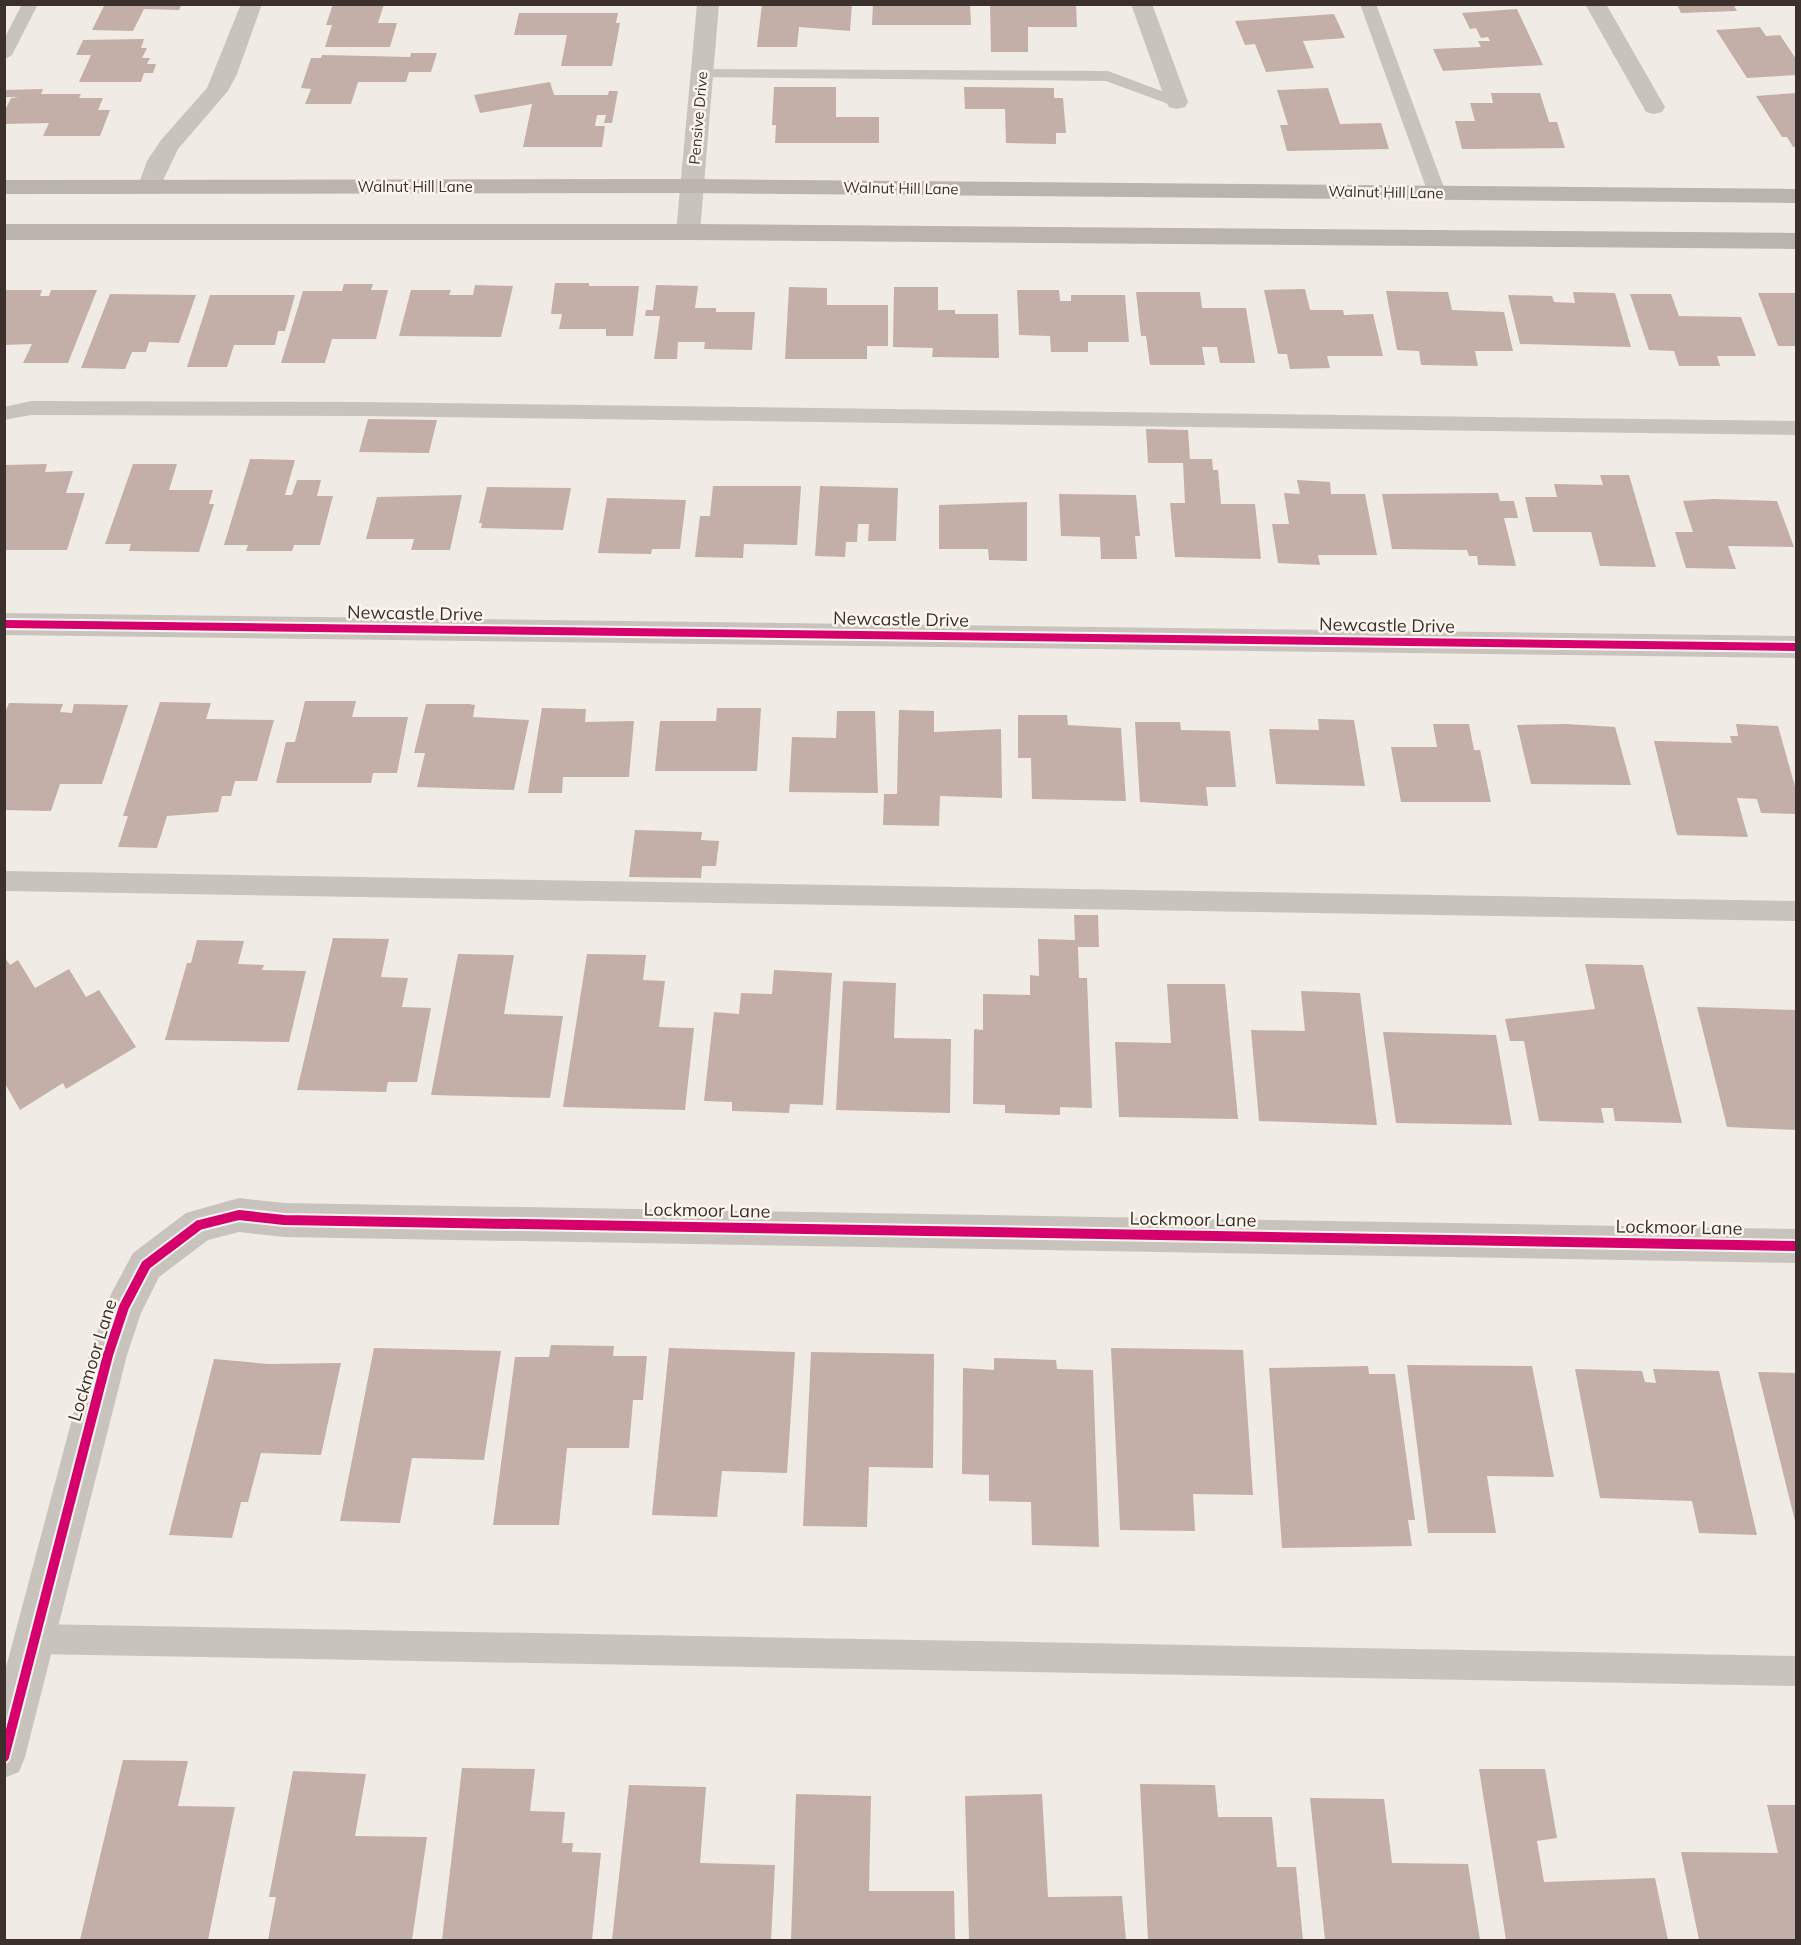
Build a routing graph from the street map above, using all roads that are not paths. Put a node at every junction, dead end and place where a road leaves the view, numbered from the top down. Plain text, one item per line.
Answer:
1 (30, 4) edge
2 (252, 4) edge
3 (708, 4) edge
4 (1141, 4) edge
5 (1368, 4) edge
6 (1595, 4) edge
7 (4, 56) edge
8 (702, 74) junction
9 (1177, 102) joint
10 (1654, 107) dead end
11 (150, 186) junction
12 (692, 186) junction
13 (4, 187) edge
14 (1437, 193) junction
15 (1797, 196) edge
16 (135, 231) junction
17 (4, 232) edge
18 (688, 232) junction
19 (1797, 241) edge
20 (4, 414) edge
21 (1797, 428) edge
22 (4, 624) edge
23 (1797, 647) edge
24 (4, 881) edge
25 (1797, 911) edge
26 (1797, 1246) edge
27 (34, 1639) junction
28 (1797, 1671) edge
29 (4, 1757) edge

1 - 7 lane
2 - 11 street
3 - 8 street, Pensive Drive
4 - 9 street
5 - 14 lane
6 - 10 street
8 - 9 lane
8 - 12 street, Pensive Drive
11 - 12 main road, Walnut Hill Lane
11 - 13 main road, Walnut Hill Lane
11 - 16 main road
12 - 14 main road, Walnut Hill Lane
12 - 18 street, Pensive Drive
14 - 15 main road, Walnut Hill Lane
16 - 17 main road
16 - 18 main road
18 - 19 main road
20 - 21 lane
22 - 23 street, Newcastle Drive
24 - 25 lane
26 - 27 street, Lockmoor Lane
27 - 28 lane
27 - 29 street, Lockmoor Lane

